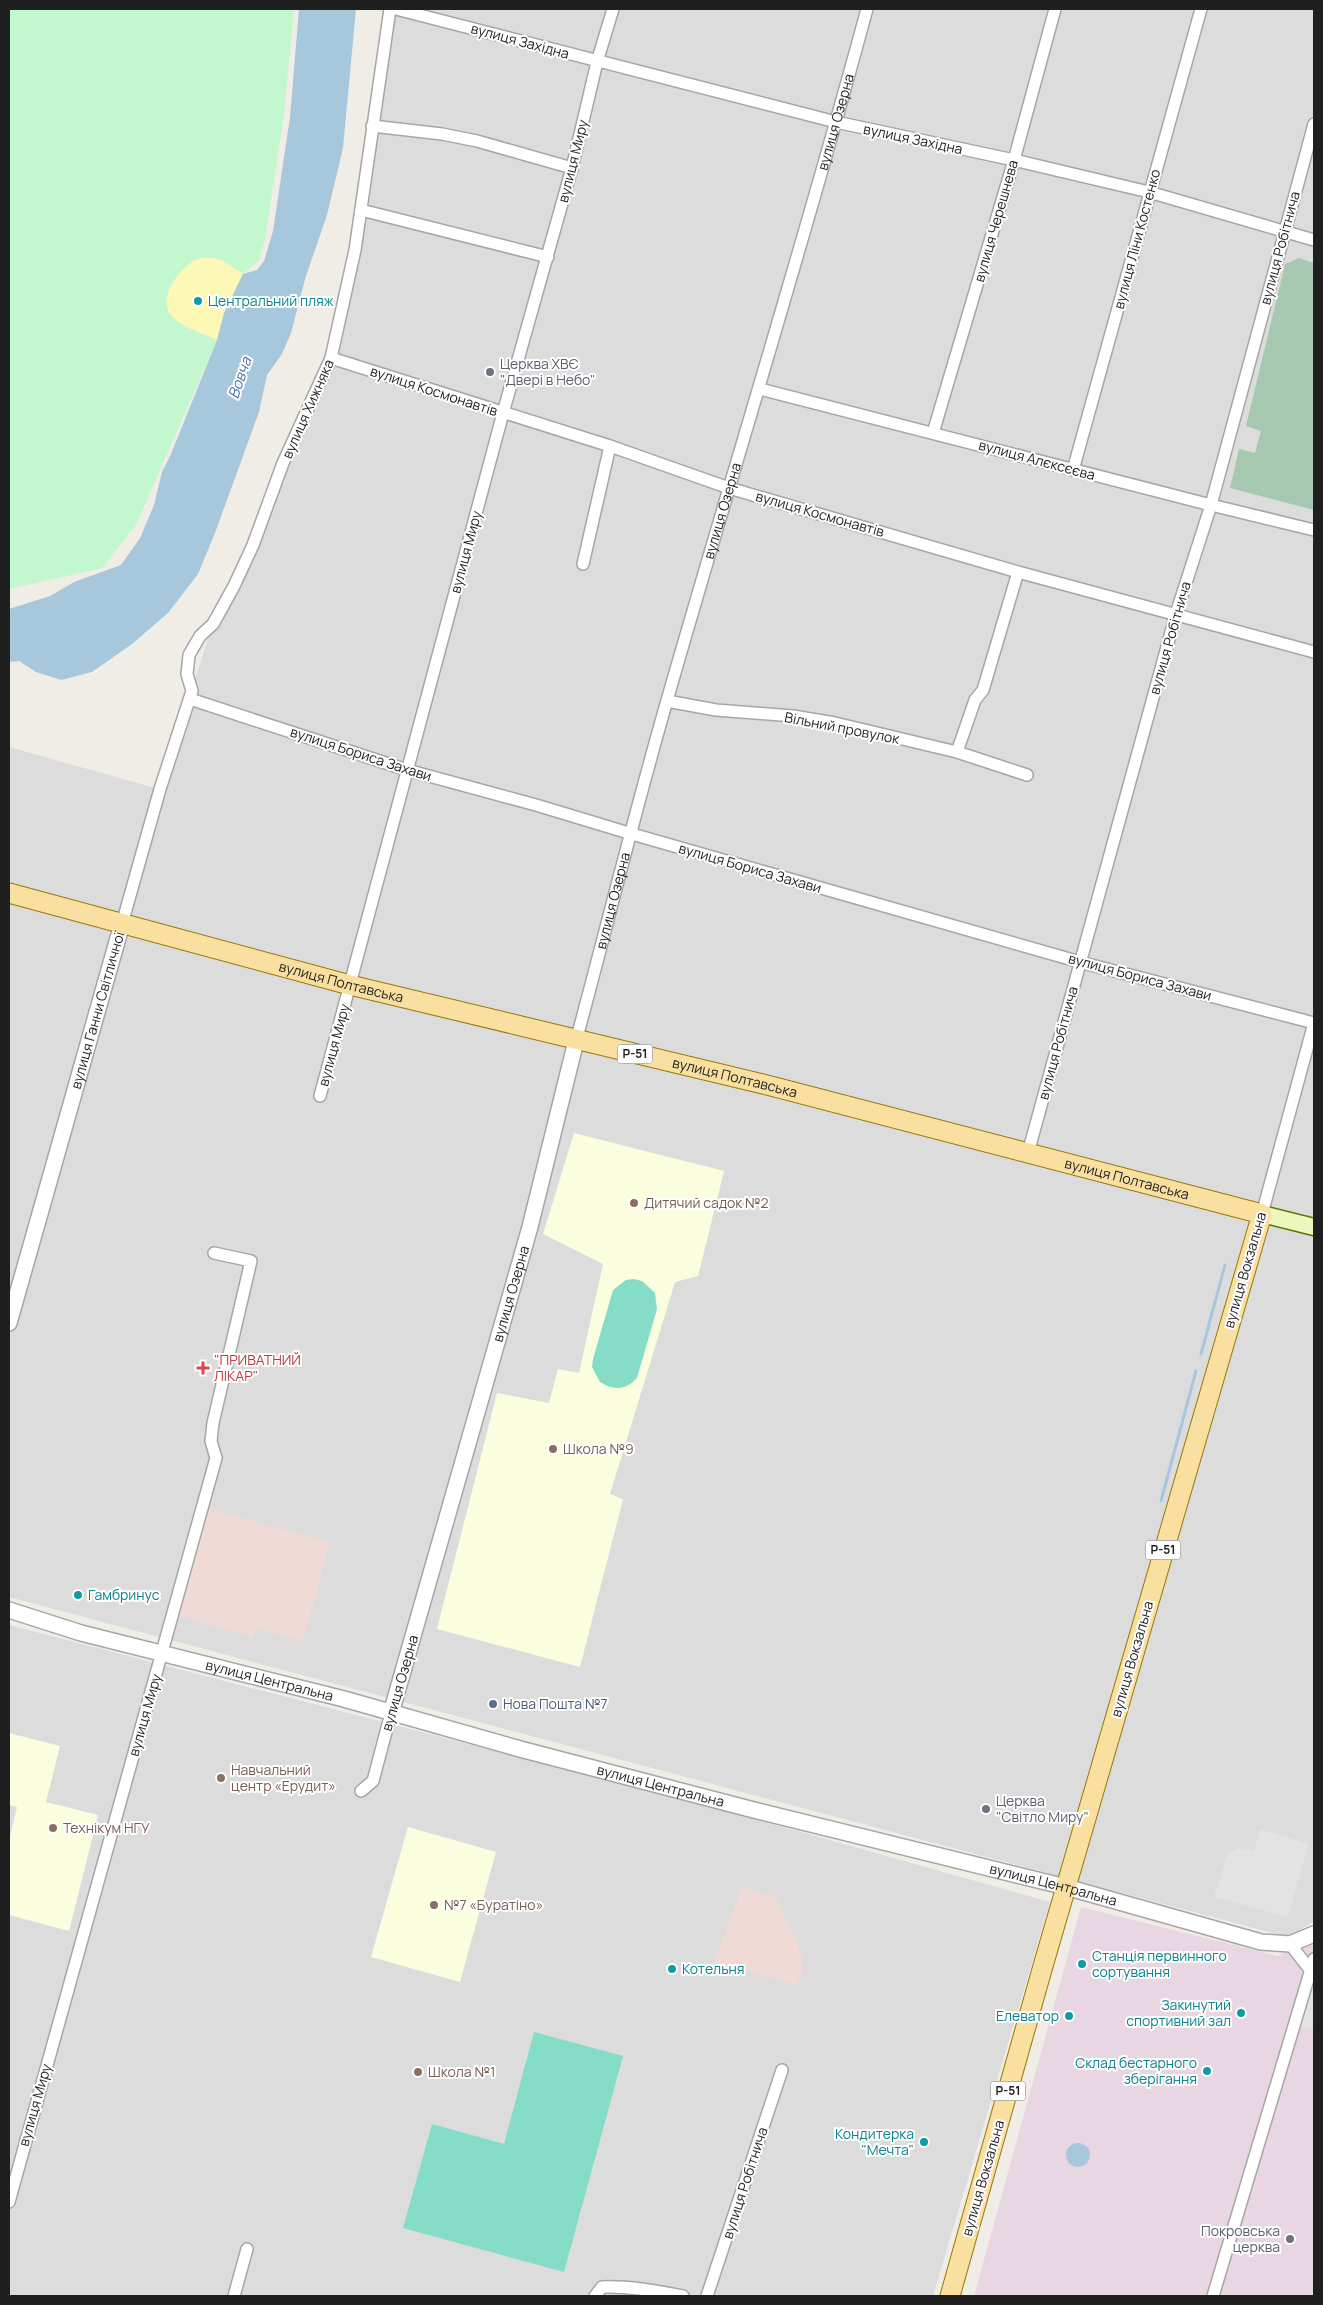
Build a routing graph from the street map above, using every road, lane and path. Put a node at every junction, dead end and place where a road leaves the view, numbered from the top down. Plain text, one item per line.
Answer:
1 (390, 9) edge
2 (396, 9) edge
3 (613, 9) edge
4 (867, 9) edge
5 (1055, 9) edge
6 (1201, 9) edge
7 (597, 62) junction
8 (836, 122) junction
9 (1314, 124) edge
10 (372, 126) junction
11 (1014, 160) junction
12 (572, 168) junction
13 (1150, 192) junction
14 (361, 210) junction
15 (1284, 231) junction
16 (1314, 240) edge
17 (548, 257) junction
18 (331, 358) junction
19 (760, 389) junction
20 (503, 413) junction
21 (933, 433) junction
22 (610, 446) junction
23 (1073, 470) junction
24 (728, 488) junction
25 (1211, 506) junction
26 (1314, 530) edge
27 (582, 564) dead end
28 (1018, 572) junction
29 (1176, 614) junction
30 (1314, 652) edge
31 (190, 699) junction
32 (667, 701) junction
33 (957, 752) junction
34 (407, 770) junction
35 (1027, 775) dead end
36 (632, 834) junction
37 (9, 893) edge
38 (122, 924) junction
39 (1080, 962) junction
40 (350, 984) junction
41 (1314, 1023) edge
42 (576, 1040) junction
43 (320, 1096) dead end
44 (1028, 1153) junction
45 (1262, 1214) junction
46 (1314, 1228) edge
47 (214, 1253) dead end
48 (9, 1323) edge
49 (9, 1610) edge
50 (162, 1654) junction
51 (391, 1713) junction
52 (361, 1791) dead end
53 (1066, 1887) junction
54 (1314, 1934) edge
55 (1290, 1944) junction
56 (1314, 1959) edge
57 (1311, 1971) junction
58 (782, 2070) dead end
59 (9, 2202) edge
60 (247, 2248) dead end
61 (234, 2296) edge
62 (595, 2296) edge
63 (683, 2296) edge
64 (707, 2296) edge
65 (950, 2296) edge
66 (1213, 2296) edge

1 - 10 street, вулиця Хижняка
2 - 7 street, вулиця Західна
3 - 7 street, вулиця Миру
4 - 8 street, вулиця Озерна
5 - 11 street, вулиця Черешнева
6 - 13 street, вулиця Ліни Костенко
7 - 8 street, вулиця Західна
7 - 12 street, вулиця Миру
8 - 11 street, вулиця Західна
8 - 19 street, вулиця Озерна
9 - 15 street, вулиця Робітнича
10 - 12 street
10 - 14 street, вулиця Хижняка
11 - 13 street, вулиця Західна
11 - 21 street, вулиця Черешнева
12 - 17 street, вулиця Миру
13 - 15 street, вулиця Західна
13 - 23 street, вулиця Ліни Костенко
14 - 17 street
14 - 18 street, вулиця Хижняка
15 - 16 street, вулиця Західна
15 - 25 street, вулиця Робітнича
17 - 20 street, вулиця Миру
18 - 20 street, вулиця Космонавтів
18 - 31 street, вулиця Хижняка
19 - 21 street, вулиця Алєксєєва
19 - 24 street, вулиця Озерна
20 - 22 street, вулиця Космонавтів
20 - 34 street, вулиця Миру
21 - 23 street, вулиця Алєксєєва
22 - 24 street, вулиця Космонавтів
22 - 27 street
23 - 25 street, вулиця Алєксєєва
24 - 28 street, вулиця Космонавтів
24 - 32 street, вулиця Озерна
25 - 26 street, вулиця Алєксєєва
25 - 29 street, вулиця Робітнича
28 - 29 street, вулиця Космонавтів
28 - 33 street
29 - 30 street, вулиця Космонавтів
29 - 39 street, вулиця Робітнича
31 - 34 street, вулиця Бориса Захави
31 - 38 street, вулиця Ганни Світличної
32 - 33 street, Вільний провулок
32 - 36 street, вулиця Озерна
33 - 35 street, Вільний провулок
34 - 36 street, вулиця Бориса Захави
34 - 40 street, вулиця Миру
36 - 39 street, вулиця Бориса Захави
36 - 42 street, вулиця Озерна
37 - 38 main road, вулиця Полтавська / Р-51
38 - 40 main road, вулиця Полтавська / Р-51
38 - 48 street, вулиця Ганни Світличної
39 - 41 street, вулиця Бориса Захави
39 - 44 street, вулиця Робітнича
40 - 42 main road, вулиця Полтавська / Р-51
40 - 43 street, вулиця Миру
41 - 45 street, вулиця Вокзальна
42 - 44 main road, вулиця Полтавська / Р-51
42 - 51 street, вулиця Озерна
44 - 45 main road, вулиця Полтавська / Р-51
45 - 46 main road, вулиця Полтавська
45 - 53 main road, вулиця Вокзальна / Р-51
47 - 50 street, вулиця Миру
49 - 50 street, вулиця Центральна
50 - 51 street, вулиця Центральна
50 - 59 street, вулиця Миру
51 - 52 street, вулиця Озерна
51 - 53 street, вулиця Центральна
53 - 55 street, вулиця Центральна
53 - 65 main road, вулиця Вокзальна / Р-51
54 - 55 street, вулиця Центральна
55 - 57 street
56 - 57 street
57 - 66 street
58 - 64 street, вулиця Робітнича
60 - 61 street
62 - 63 street

